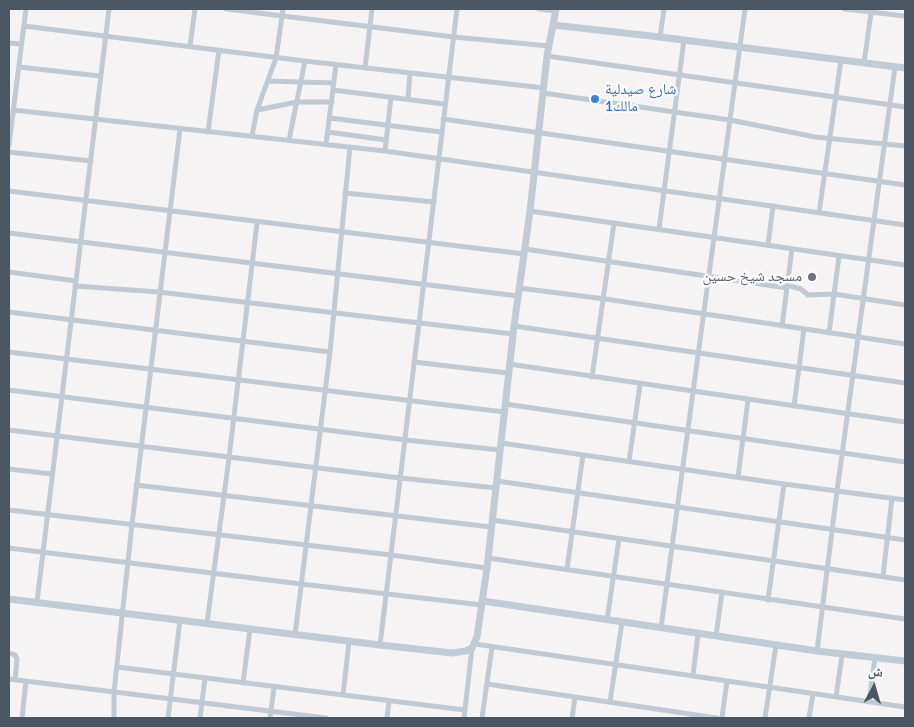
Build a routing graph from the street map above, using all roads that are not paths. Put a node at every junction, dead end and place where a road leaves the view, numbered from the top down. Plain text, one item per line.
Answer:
1 (26, 9) edge
2 (109, 9) edge
3 (195, 9) edge
4 (226, 9) edge
5 (283, 9) edge
6 (372, 9) edge
7 (457, 9) edge
8 (539, 9) edge
9 (664, 9) edge
10 (745, 9) edge
11 (844, 9) edge
12 (556, 10) edge
13 (871, 13) junction
14 (282, 16) junction
15 (905, 16) edge
16 (553, 25) junction
17 (24, 26) junction
18 (370, 26) junction
19 (106, 36) junction
20 (454, 37) junction
21 (660, 37) junction
22 (684, 40) junction
23 (9, 43) edge
24 (21, 44) junction
25 (190, 46) junction
26 (549, 46) junction
27 (740, 47) junction
28 (219, 50) junction
29 (547, 56) junction
30 (276, 58) junction
31 (841, 60) junction
32 (305, 61) junction
33 (864, 63) junction
34 (336, 65) junction
35 (19, 67) junction
36 (895, 67) junction
37 (365, 68) junction
38 (905, 68) edge
39 (410, 73) junction
40 (680, 74) junction
41 (100, 76) junction
42 (448, 77) junction
43 (268, 81) junction
44 (736, 82) junction
45 (301, 83) junction
46 (334, 83) junction
47 (9, 90) edge
48 (333, 90) junction
49 (543, 90) junction
50 (16, 91) junction
51 (391, 97) junction
52 (836, 98) junction
53 (408, 99) junction
54 (297, 102) junction
55 (332, 102) junction
56 (444, 104) junction
57 (889, 105) junction
58 (905, 107) edge
59 (13, 110) junction
60 (257, 110) junction
61 (676, 113) junction
62 (330, 118) junction
63 (443, 119) junction
64 (96, 120) junction
65 (730, 120) junction
66 (388, 126) junction
67 (10, 129) edge
68 (180, 129) junction
69 (208, 132) junction
70 (328, 132) junction
71 (442, 132) junction
72 (538, 132) junction
73 (252, 136) junction
74 (830, 138) junction
75 (289, 140) junction
76 (386, 140) junction
77 (326, 144) junction
78 (884, 144) junction
79 (9, 145) edge
80 (905, 146) edge
81 (350, 147) junction
82 (385, 151) junction
83 (9, 152) edge
84 (671, 152) junction
85 (439, 159) junction
86 (725, 160) junction
87 (91, 161) junction
88 (534, 171) junction
89 (824, 175) junction
90 (879, 182) junction
91 (905, 185) edge
92 (665, 190) junction
93 (9, 192) edge
94 (346, 193) junction
95 (720, 198) junction
96 (86, 202) junction
97 (434, 202) junction
98 (773, 206) junction
99 (530, 211) junction
100 (170, 212) junction
101 (819, 213) junction
102 (874, 220) junction
103 (256, 223) junction
104 (614, 223) junction
105 (905, 225) edge
106 (660, 230) junction
107 (9, 233) edge
108 (343, 233) junction
109 (714, 237) junction
110 (80, 242) junction
111 (429, 243) junction
112 (768, 245) junction
113 (792, 249) junction
114 (524, 252) junction
115 (164, 253) junction
116 (839, 256) junction
117 (869, 260) junction
118 (609, 262) junction
119 (253, 263) junction
120 (905, 265) edge
121 (9, 272) edge
122 (339, 273) junction
123 (709, 276) junction
124 (424, 283) junction
125 (76, 284) junction
126 (787, 287) junction
127 (160, 292) junction
128 (518, 292) junction
129 (834, 294) junction
130 (604, 299) junction
131 (863, 299) junction
132 (247, 302) junction
133 (905, 305) edge
134 (9, 312) edge
135 (335, 313) junction
136 (704, 315) junction
137 (71, 320) junction
138 (419, 323) junction
139 (782, 326) junction
140 (804, 329) junction
141 (155, 330) junction
142 (514, 330) junction
143 (829, 333) junction
144 (858, 337) junction
145 (599, 338) junction
146 (244, 340) junction
147 (905, 344) edge
148 (9, 352) edge
149 (330, 352) junction
150 (699, 354) junction
151 (66, 358) junction
152 (414, 362) junction
153 (509, 364) junction
154 (799, 368) junction
155 (151, 369) junction
156 (508, 373) junction
157 (853, 375) junction
158 (592, 377) junction
159 (238, 380) junction
160 (905, 383) edge
161 (640, 385) junction
162 (9, 390) edge
163 (326, 390) junction
164 (694, 392) junction
165 (61, 396) junction
166 (410, 400) junction
167 (748, 400) junction
168 (794, 406) junction
169 (146, 407) junction
170 (505, 408) junction
171 (847, 414) junction
172 (234, 418) junction
173 (905, 422) edge
174 (635, 423) junction
175 (321, 429) junction
176 (9, 430) edge
177 (689, 430) junction
178 (56, 437) junction
179 (742, 438) junction
180 (406, 440) junction
181 (141, 446) junction
182 (501, 447) junction
183 (842, 453) junction
184 (583, 455) junction
185 (229, 458) junction
186 (629, 461) junction
187 (905, 462) edge
188 (316, 468) junction
189 (9, 469) edge
190 (683, 469) junction
191 (52, 474) junction
192 (738, 477) junction
193 (400, 478) junction
194 (784, 484) junction
195 (136, 485) junction
196 (497, 485) junction
197 (837, 491) junction
198 (578, 493) junction
199 (224, 496) junction
200 (892, 498) junction
201 (905, 500) edge
202 (311, 507) junction
203 (678, 508) junction
204 (9, 510) edge
205 (47, 514) junction
206 (395, 516) junction
207 (779, 522) junction
208 (492, 523) junction
209 (132, 524) junction
210 (832, 530) junction
211 (572, 532) junction
212 (219, 535) junction
213 (888, 537) junction
214 (618, 539) junction
215 (905, 540) edge
216 (306, 545) junction
217 (672, 546) junction
218 (9, 548) edge
219 (43, 552) junction
220 (391, 555) junction
221 (488, 558) junction
222 (774, 561) junction
223 (128, 562) junction
224 (487, 568) junction
225 (827, 569) junction
226 (567, 570) junction
227 (214, 573) junction
228 (883, 576) junction
229 (614, 577) junction
230 (905, 580) edge
231 (301, 584) junction
232 (667, 584) junction
233 (722, 592) junction
234 (386, 594) junction
235 (9, 599) edge
236 (768, 600) junction
237 (37, 602) junction
238 (483, 603) junction
239 (822, 608) junction
240 (122, 613) junction
241 (905, 619) edge
242 (180, 620) junction
243 (607, 620) junction
244 (622, 622) junction
245 (207, 623) junction
246 (250, 628) junction
247 (661, 628) junction
248 (698, 634) junction
249 (295, 635) junction
250 (716, 636) junction
251 (349, 642) junction
252 (380, 645) junction
253 (776, 645) junction
254 (473, 646) junction
255 (492, 647) junction
256 (817, 651) junction
257 (9, 653) edge
258 (842, 654) junction
259 (875, 658) junction
260 (905, 661) edge
261 (616, 664) junction
262 (118, 668) junction
263 (173, 674) junction
264 (693, 675) junction
265 (205, 678) junction
266 (9, 679) edge
267 (15, 680) junction
268 (728, 680) junction
269 (26, 681) junction
270 (243, 683) junction
271 (487, 684) junction
272 (274, 687) junction
273 (769, 687) junction
274 (114, 692) junction
275 (813, 694) junction
276 (343, 695) junction
277 (575, 697) junction
278 (836, 697) junction
279 (170, 699) junction
280 (390, 701) junction
281 (610, 702) junction
282 (870, 702) junction
283 (202, 703) junction
284 (905, 707) edge
285 (465, 710) junction
286 (271, 712) junction
287 (22, 718) edge
288 (114, 718) edge
289 (168, 718) edge
290 (200, 718) edge
291 (270, 718) edge
292 (326, 718) edge
293 (387, 718) edge
294 (464, 718) edge
295 (482, 718) edge
296 (572, 718) edge
297 (717, 718) edge
298 (722, 718) edge
299 (765, 718) edge
300 (809, 718) edge

1 - 17 street
2 - 19 street
3 - 25 street
4 - 14 street
5 - 14 street
6 - 18 street
7 - 20 street
8 - 12 street
9 - 21 street
10 - 27 street
11 - 13 street
12 - 16 main road
13 - 15 street
13 - 33 street
14 - 18 street
14 - 30 street
16 - 21 main road
16 - 26 main road
17 - 19 street
17 - 24 street
18 - 20 street
18 - 37 street
19 - 25 street
19 - 41 street
20 - 26 street
20 - 42 street
21 - 22 main road
22 - 27 main road
22 - 40 street
23 - 24 street
24 - 35 street
25 - 28 street
26 - 29 main road
27 - 31 main road
27 - 44 street
28 - 30 street
28 - 69 street
29 - 40 street
29 - 49 main road
30 - 32 street
30 - 43 street
31 - 33 main road
31 - 52 street
32 - 34 street
32 - 45 street
33 - 36 main road
34 - 37 street
34 - 46 street
35 - 41 street
35 - 50 street
36 - 38 main road
36 - 57 street
37 - 39 street
39 - 42 street
39 - 53 street
40 - 44 street
40 - 61 street
41 - 64 street
42 - 49 street
42 - 56 street
43 - 45 street
43 - 60 street
44 - 52 street
44 - 65 street
45 - 46 street
45 - 54 street
46 - 48 street
47 - 50 street
48 - 51 street
48 - 55 street
49 - 61 street
49 - 72 main road
50 - 59 street
51 - 53 street
51 - 66 street
52 - 57 street
52 - 74 street
53 - 56 street
54 - 55 street
54 - 60 street
54 - 75 street
55 - 62 street
56 - 63 street
57 - 58 street
57 - 78 street
59 - 64 street
59 - 67 street
60 - 73 street
61 - 65 street
61 - 84 street
62 - 66 street
62 - 70 street
63 - 71 street
63 - 72 street
64 - 68 street
64 - 87 street
65 - 74 street
65 - 86 street
66 - 71 street
66 - 76 street
67 - 79 street
68 - 69 street
68 - 100 street
69 - 73 street
70 - 76 street
70 - 77 street
71 - 85 street
72 - 84 street
72 - 88 main road
73 - 75 street
74 - 78 street
74 - 89 street
75 - 77 street
76 - 82 street
77 - 81 street
78 - 80 street
78 - 90 street
81 - 82 street
81 - 94 street
82 - 85 street
83 - 87 street
84 - 86 street
84 - 92 street
85 - 88 street
85 - 97 street
86 - 89 street
86 - 95 street
87 - 96 street
88 - 92 street
88 - 99 main road
89 - 90 street
89 - 101 street
90 - 91 street
90 - 102 street
92 - 95 street
92 - 106 street
93 - 96 street
94 - 97 street
94 - 108 street
95 - 98 street
95 - 109 street
96 - 100 street
96 - 110 street
97 - 111 street
98 - 101 street
98 - 112 street
99 - 104 street
99 - 114 main road
100 - 103 street
100 - 115 street
101 - 102 street
102 - 105 street
102 - 117 street
103 - 108 street
103 - 119 street
104 - 106 street
104 - 118 street
106 - 109 street
107 - 110 street
108 - 111 street
108 - 122 street
109 - 112 street
109 - 123 street
110 - 115 street
110 - 125 street
111 - 114 street
111 - 124 street
112 - 113 street
113 - 116 street
113 - 126 street
114 - 118 street
114 - 128 main road
115 - 119 street
115 - 127 street
116 - 117 street
116 - 129 street
117 - 120 street
117 - 131 street
118 - 123 street
118 - 130 street
119 - 122 street
119 - 132 street
121 - 125 street
122 - 124 street
122 - 135 street
123 - 126 street
123 - 136 street
124 - 128 street
124 - 138 street
125 - 127 street
125 - 137 street
126 - 129 street
126 - 139 street
127 - 132 street
127 - 141 street
128 - 130 street
128 - 142 main road
129 - 131 street
129 - 143 street
130 - 136 street
130 - 145 street
131 - 133 street
131 - 144 street
132 - 135 street
132 - 146 street
134 - 137 street
135 - 138 street
135 - 149 street
136 - 139 street
136 - 150 street
137 - 141 street
137 - 151 street
138 - 142 street
138 - 152 street
139 - 140 street
140 - 143 street
140 - 154 street
141 - 146 street
141 - 155 street
142 - 145 street
142 - 153 main road
143 - 144 street
144 - 147 street
144 - 157 street
145 - 150 street
145 - 158 street
146 - 149 street
146 - 159 street
148 - 151 street
149 - 163 street
150 - 154 street
150 - 164 street
151 - 155 street
151 - 165 street
152 - 156 street
152 - 166 street
153 - 156 main road
153 - 158 street
154 - 157 street
154 - 168 street
155 - 159 street
155 - 169 street
156 - 170 main road
157 - 160 street
157 - 171 street
158 - 161 street
159 - 163 street
159 - 172 street
161 - 164 street
161 - 174 street
162 - 165 street
163 - 166 street
163 - 175 street
164 - 167 street
164 - 177 street
165 - 169 street
165 - 178 street
166 - 170 street
166 - 180 street
167 - 168 street
167 - 179 street
168 - 171 street
169 - 172 street
169 - 181 street
170 - 174 street
170 - 182 main road
171 - 173 street
171 - 183 street
172 - 175 street
172 - 185 street
174 - 177 street
174 - 186 street
175 - 180 street
175 - 188 street
176 - 178 street
177 - 179 street
177 - 190 street
178 - 181 street
178 - 191 street
179 - 183 street
179 - 192 street
180 - 182 street
180 - 193 street
181 - 185 street
181 - 195 street
182 - 184 street
182 - 196 main road
183 - 187 street
183 - 197 street
184 - 186 street
184 - 198 street
185 - 188 street
185 - 199 street
186 - 190 street
188 - 193 street
188 - 202 street
189 - 191 street
190 - 192 street
190 - 203 street
191 - 205 street
192 - 194 street
193 - 196 street
193 - 206 street
194 - 197 street
194 - 207 street
195 - 199 street
195 - 209 street
196 - 198 street
196 - 208 main road
197 - 200 street
197 - 210 street
198 - 203 street
198 - 211 street
199 - 202 street
199 - 212 street
200 - 201 street
200 - 213 street
202 - 206 street
202 - 216 street
203 - 207 street
203 - 217 street
204 - 205 street
205 - 209 street
205 - 219 street
206 - 208 street
206 - 220 street
207 - 210 street
207 - 222 street
208 - 211 street
208 - 221 main road
209 - 212 street
209 - 223 street
210 - 213 street
210 - 225 street
211 - 214 street
211 - 226 street
212 - 216 street
212 - 227 street
213 - 215 street
213 - 228 street
214 - 217 street
214 - 229 street
216 - 220 street
216 - 231 street
217 - 222 street
217 - 232 street
218 - 219 street
219 - 223 street
219 - 237 street
220 - 224 street
220 - 234 street
221 - 224 main road
221 - 226 street
222 - 225 street
222 - 236 street
223 - 227 street
223 - 240 street
224 - 238 main road
225 - 228 street
225 - 239 street
226 - 229 street
227 - 231 street
227 - 245 street
228 - 230 street
229 - 232 street
229 - 243 street
231 - 234 street
231 - 249 street
232 - 233 street
232 - 247 street
233 - 236 street
233 - 250 street
234 - 238 street
234 - 252 street
235 - 237 main road
236 - 239 street
237 - 240 main road
238 - 243 main road
238 - 254 main road
239 - 241 street
239 - 256 street
240 - 242 main road
240 - 262 street
242 - 245 main road
242 - 263 street
243 - 244 main road
244 - 247 main road
244 - 261 street
245 - 246 main road
246 - 249 main road
246 - 270 street
247 - 248 main road
248 - 250 main road
248 - 264 street
249 - 251 main road
250 - 253 main road
251 - 252 main road
251 - 276 street
252 - 254 main road
253 - 256 main road
253 - 273 street
254 - 255 street
254 - 285 street
255 - 261 street
255 - 271 street
256 - 258 main road
257 - 267 street
258 - 259 main road
258 - 278 street
259 - 260 main road
259 - 282 street
261 - 264 street
261 - 281 street
262 - 263 street
262 - 274 street
263 - 265 street
263 - 279 street
264 - 268 street
265 - 270 street
265 - 283 street
266 - 267 street
267 - 269 street
268 - 273 street
268 - 298 street
269 - 274 street
269 - 287 street
270 - 272 street
271 - 277 street
271 - 295 street
272 - 276 street
272 - 286 street
273 - 275 street
273 - 299 street
274 - 279 street
274 - 288 street
275 - 278 street
275 - 300 street
276 - 280 street
277 - 281 street
277 - 296 street
278 - 282 street
279 - 283 street
279 - 289 street
280 - 285 street
280 - 293 street
281 - 297 street
282 - 284 street
283 - 286 street
283 - 290 street
285 - 294 street
286 - 291 street
286 - 292 street

